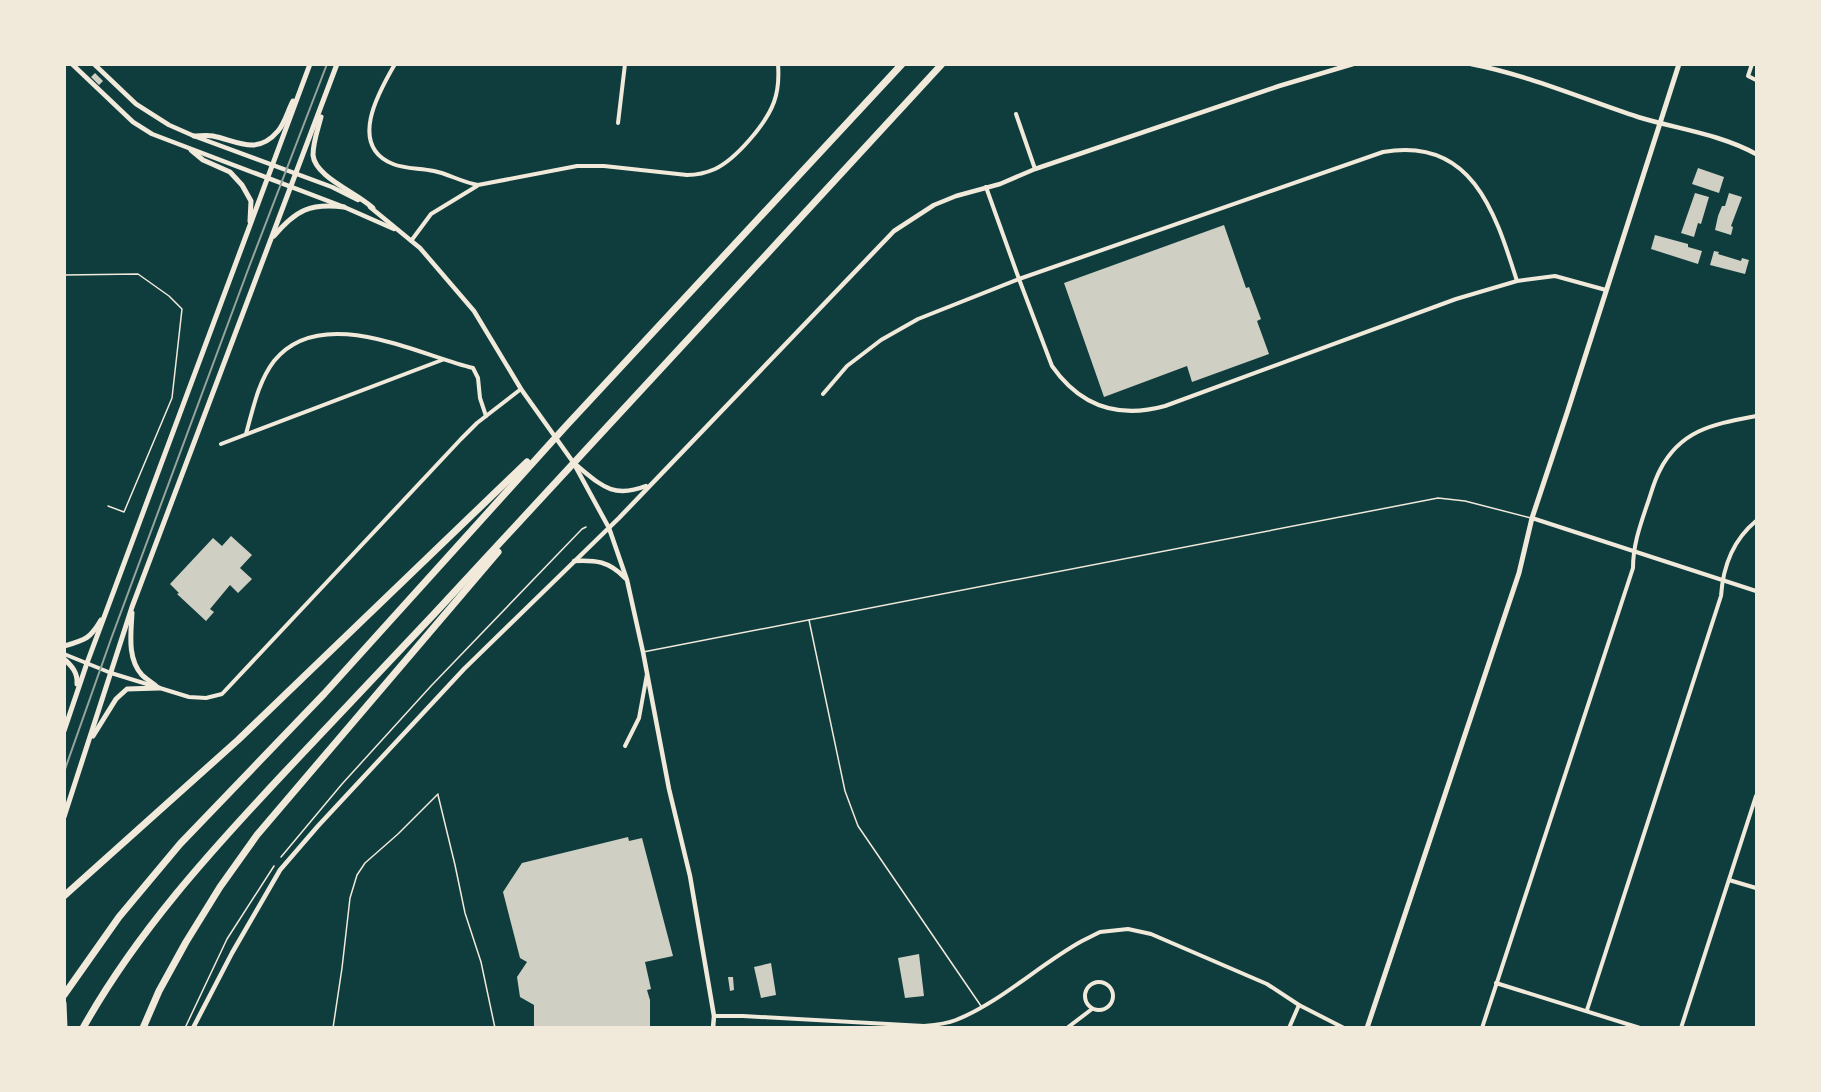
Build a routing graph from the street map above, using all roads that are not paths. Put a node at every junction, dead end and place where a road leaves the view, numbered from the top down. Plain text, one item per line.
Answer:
1 (72, 64) edge
2 (94, 64) edge
3 (310, 64) edge
4 (337, 64) edge
5 (395, 64) edge
6 (625, 64) edge
7 (778, 64) edge
8 (902, 64) edge
9 (942, 64) edge
10 (1353, 64) edge
11 (1471, 64) edge
12 (1679, 64) edge
13 (1752, 64) edge
14 (1756, 80) edge
15 (303, 84) junction
16 (329, 89) junction
17 (1016, 114) dead end
18 (618, 123) dead end
19 (1660, 123) junction
20 (194, 136) junction
21 (190, 150) junction
22 (1756, 154) edge
23 (272, 165) junction
24 (1035, 169) junction
25 (296, 174) junction
26 (267, 179) junction
27 (478, 185) junction
28 (291, 187) junction
29 (986, 187) junction
30 (344, 207) junction
31 (373, 208) junction
32 (250, 226) junction
33 (397, 230) junction
34 (411, 241) junction
35 (269, 242) junction
36 (64, 275) edge
37 (1018, 279) junction
38 (1517, 281) junction
39 (1606, 290) junction
40 (443, 360) junction
41 (521, 389) junction
42 (823, 394) dead end
43 (486, 416) junction
44 (1756, 416) edge
45 (566, 426) junction
46 (246, 434) junction
47 (221, 444) dead end
48 (573, 462) junction
49 (650, 485) junction
50 (552, 488) junction
51 (108, 506) dead end
52 (1532, 518) junction
53 (1756, 521) edge
54 (609, 528) junction
55 (1633, 552) junction
56 (574, 561) junction
57 (1722, 579) junction
58 (627, 580) junction
59 (1756, 591) edge
60 (110, 603) junction
61 (132, 607) junction
62 (809, 619) junction
63 (64, 646) edge
64 (643, 652) junction
65 (64, 654) edge
66 (64, 659) edge
67 (87, 663) junction
68 (111, 673) junction
69 (647, 674) junction
70 (159, 688) junction
71 (77, 692) junction
72 (70, 711) junction
73 (64, 723) edge
74 (64, 731) edge
75 (88, 742) junction
76 (625, 746) dead end
77 (1756, 796) edge
78 (64, 817) edge
79 (1729, 880) junction
80 (1756, 888) edge
81 (64, 896) edge
82 (1496, 983) junction
83 (64, 995) edge
84 (65, 1005) edge
85 (1299, 1005) junction
86 (981, 1007) junction
87 (1092, 1009) junction
88 (1587, 1010) junction
89 (714, 1016) junction
90 (67, 1028) edge
91 (83, 1028) edge
92 (146, 1028) edge
93 (194, 1028) edge
94 (333, 1028) edge
95 (495, 1028) edge
96 (713, 1028) edge
97 (1067, 1028) edge
98 (1289, 1028) edge
99 (1344, 1028) edge
100 (1367, 1028) edge
101 (1482, 1028) edge
102 (1640, 1028) edge
103 (1681, 1028) edge

1 - 21 street
2 - 20 street
3 - 15 main road
4 - 16 main road
5 - 27 street
6 - 18 street
7 - 27 street
8 - 45 highway
9 - 50 highway
10 - 24 street
11 - 19 street
12 - 19 main road
13 - 14 street
15 - 20 main road
15 - 23 main road
16 - 25 main road
16 - 31 main road
17 - 24 street
19 - 22 street
19 - 39 main road
20 - 23 street
21 - 26 street
21 - 32 main road
23 - 25 street
23 - 26 main road
24 - 29 street
25 - 28 main road
25 - 31 street
26 - 28 street
26 - 32 main road
27 - 34 street
28 - 30 street
28 - 35 main road
29 - 37 street
29 - 49 street
30 - 33 street
30 - 35 main road
31 - 33 street
32 - 60 main road
33 - 34 street
34 - 41 street
35 - 61 main road
36 - 51 lane
37 - 38 street
37 - 38 street
37 - 42 street
38 - 39 street
39 - 52 main road
40 - 43 street
40 - 46 street
40 - 46 street
41 - 43 street
41 - 48 street
43 - 70 street
44 - 55 street
45 - 81 highway
45 - 83 highway
46 - 47 street
48 - 49 street
48 - 54 street
49 - 54 street
50 - 91 highway
50 - 92 highway
52 - 55 street
52 - 62 lane
52 - 100 main road
53 - 57 street
54 - 56 street
54 - 58 street
55 - 57 street
55 - 82 street
56 - 58 street
56 - 93 street
57 - 59 street
57 - 88 street
58 - 64 street
60 - 63 main road
60 - 67 main road
61 - 68 main road
61 - 70 main road
62 - 64 lane
62 - 86 lane
64 - 69 street
65 - 67 street
66 - 71 main road
67 - 68 street
67 - 71 main road
68 - 70 street
68 - 75 main road
69 - 76 street
69 - 89 street
70 - 75 main road
71 - 72 main road
72 - 73 main road
72 - 74 main road
75 - 78 main road
77 - 79 street
79 - 80 street
79 - 103 street
82 - 88 street
82 - 101 street
84 - 90 main road
85 - 86 street
85 - 98 street
85 - 99 street
86 - 89 street
87 - 87 street
87 - 97 street
88 - 102 street
89 - 96 street
94 - 95 lane

